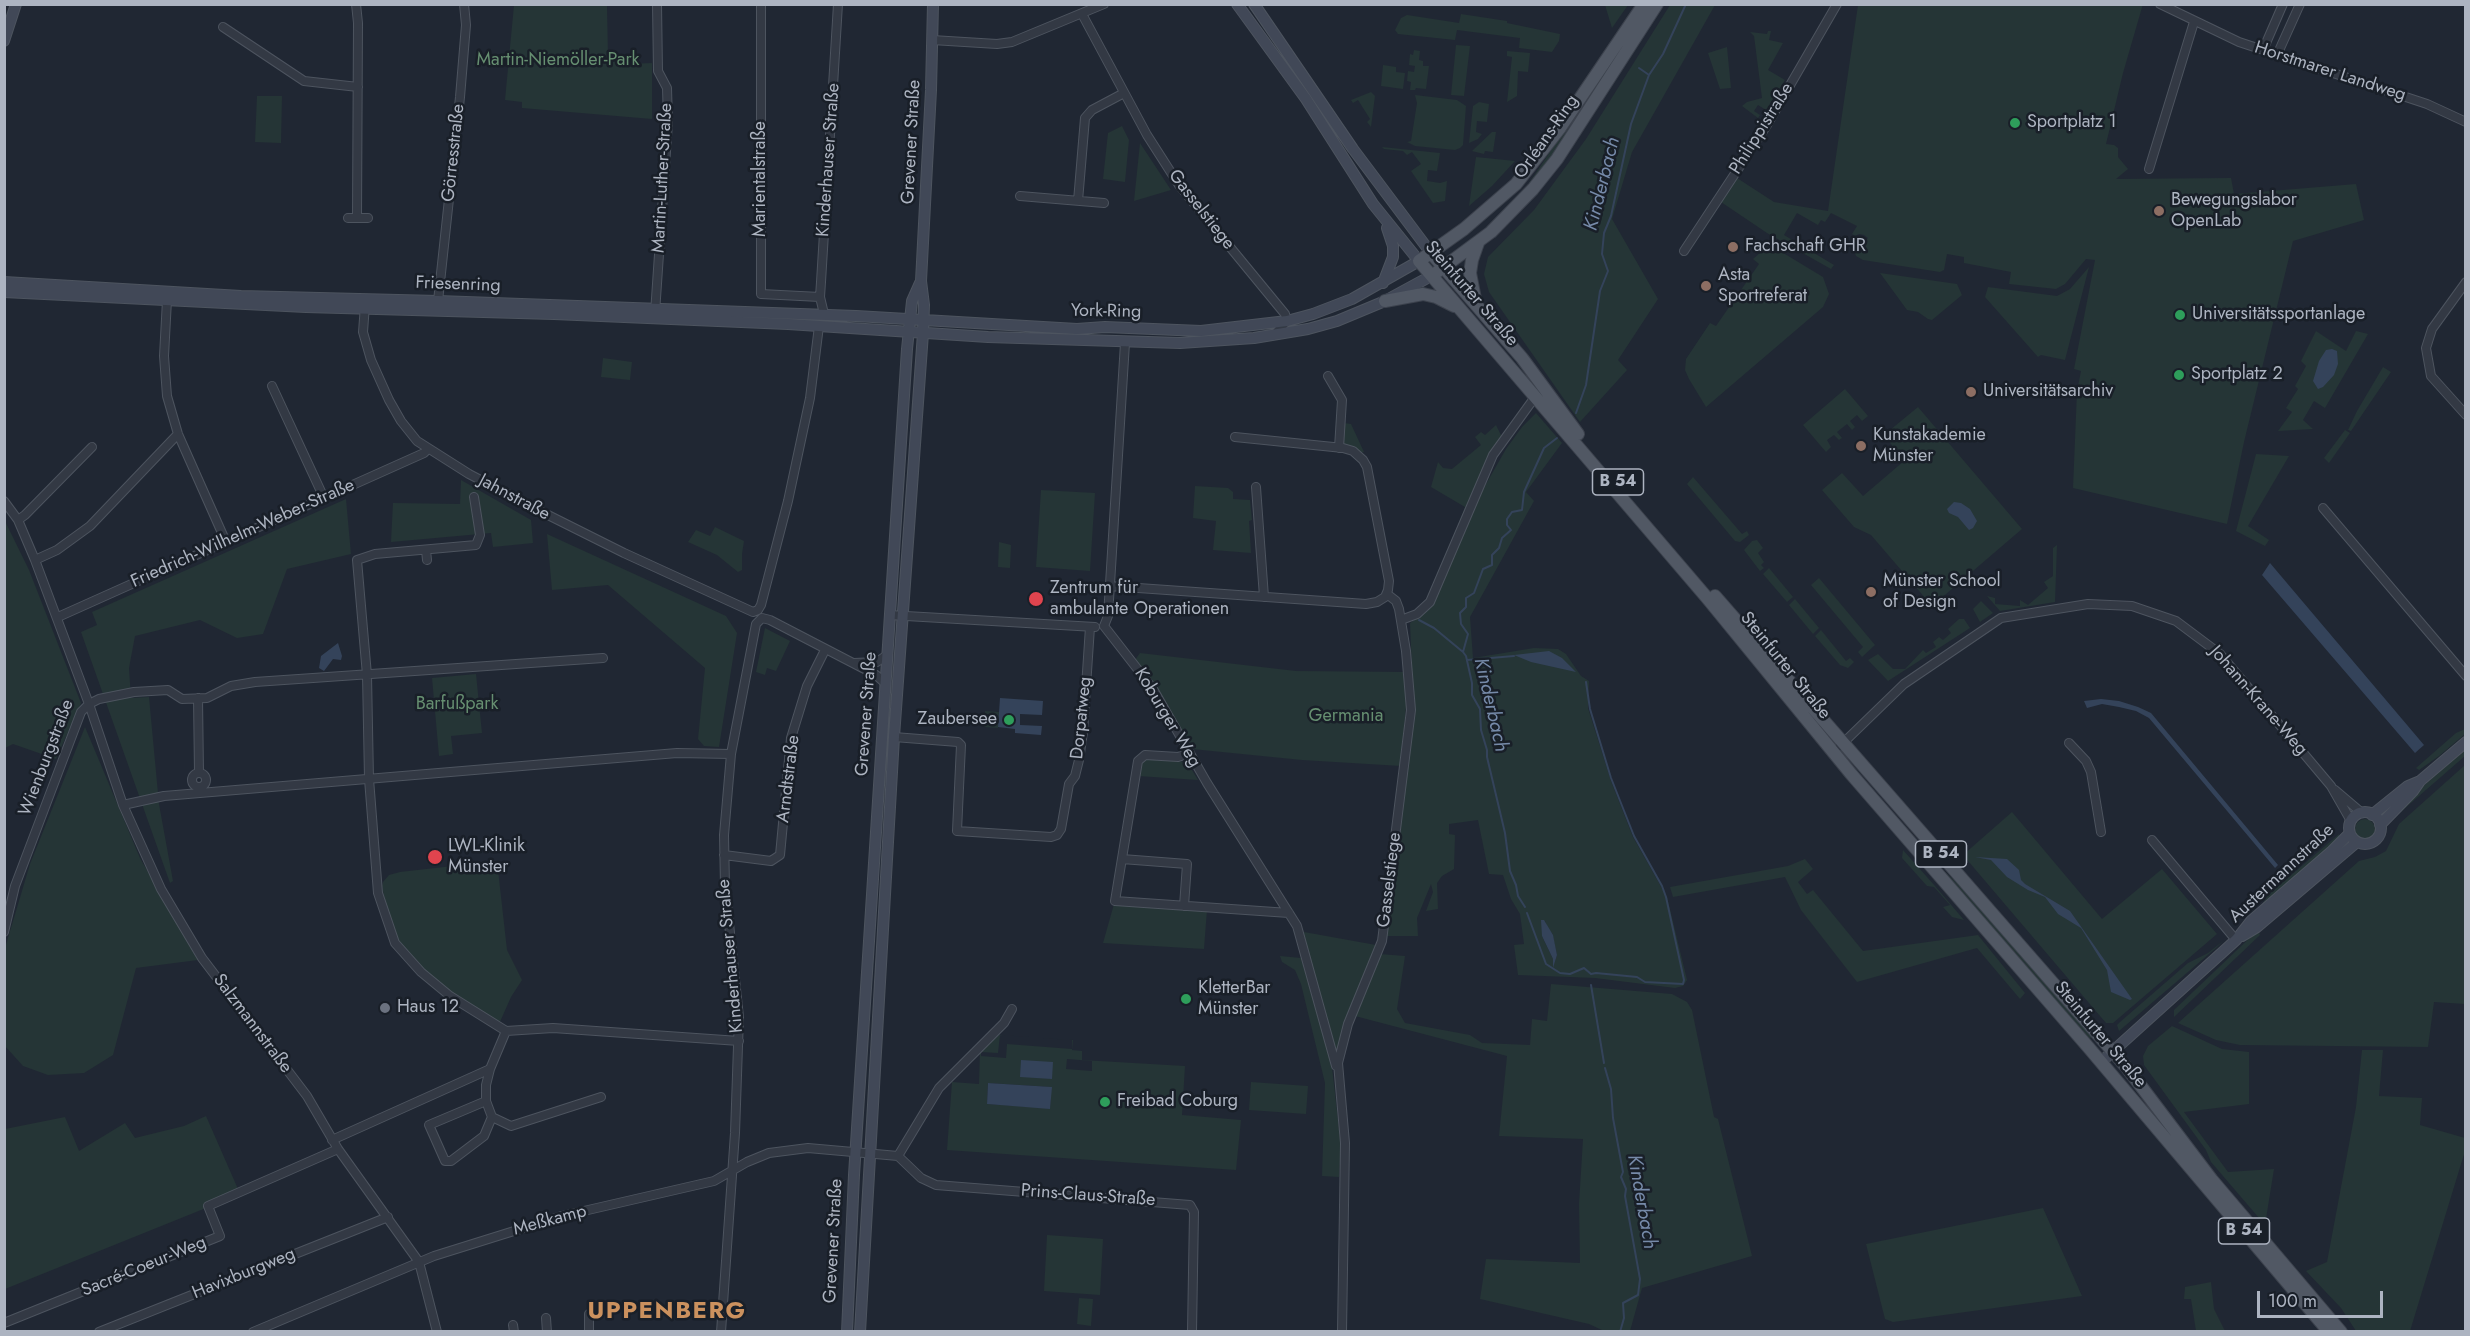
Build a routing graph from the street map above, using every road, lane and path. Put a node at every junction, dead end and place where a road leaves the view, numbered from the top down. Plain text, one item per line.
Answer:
1 (16, 4) edge
2 (356, 4) edge
3 (464, 4) edge
4 (657, 4) edge
5 (761, 4) edge
6 (838, 4) edge
7 (933, 4) edge
8 (1104, 4) edge
9 (1237, 4) edge
10 (1254, 4) edge
11 (1644, 4) edge
12 (1657, 4) edge
13 (1838, 4) edge
14 (2160, 4) edge
15 (2283, 4) edge
16 (2300, 4) edge
17 (1082, 14) junction
18 (2194, 22) junction
19 (223, 27) dead end
20 (932, 40) junction
21 (4, 41) edge
22 (2263, 50) junction
23 (2277, 55) junction
24 (358, 87) junction
25 (1124, 93) junction
26 (2466, 122) edge
27 (2149, 170) dead end
28 (1020, 196) dead end
29 (1078, 201) junction
30 (1104, 203) dead end
31 (368, 218) dead end
32 (1384, 219) junction
33 (1478, 243) junction
34 (1684, 251) dead end
35 (1431, 253) junction
36 (1419, 261) junction
37 (1443, 268) junction
38 (1431, 276) junction
39 (921, 281) junction
40 (4, 282) edge
41 (2466, 282) edge
42 (1383, 283) junction
43 (4, 292) edge
44 (2457, 294) junction
45 (820, 297) junction
46 (2466, 298) edge
47 (167, 300) junction
48 (438, 301) junction
49 (1385, 301) junction
50 (365, 304) junction
51 (1476, 306) junction
52 (1462, 312) junction
53 (655, 313) junction
54 (824, 314) junction
55 (910, 318) junction
56 (924, 319) junction
57 (1287, 321) junction
58 (819, 326) junction
59 (909, 333) junction
60 (923, 333) junction
61 (1274, 336) junction
62 (1125, 343) junction
63 (1328, 376) dead end
64 (272, 386) dead end
65 (1535, 396) junction
66 (2466, 415) edge
67 (178, 434) junction
68 (1235, 437) dead end
69 (92, 447) dead end
70 (1339, 448) junction
71 (428, 449) junction
72 (1256, 487) dead end
73 (474, 497) dead end
74 (324, 498) junction
75 (4, 501) edge
76 (2323, 508) dead end
77 (18, 520) junction
78 (226, 542) junction
79 (426, 550) junction
80 (35, 560) junction
81 (427, 560) dead end
82 (1110, 586) junction
83 (1387, 594) junction
84 (1264, 597) junction
85 (759, 615) junction
86 (889, 615) junction
87 (902, 616) junction
88 (58, 617) junction
89 (1401, 620) junction
90 (1104, 626) junction
91 (1090, 627) junction
92 (825, 650) junction
93 (887, 656) junction
94 (603, 658) dead end
95 (850, 663) junction
96 (367, 675) junction
97 (2466, 676) edge
98 (885, 683) junction
99 (198, 698) junction
100 (89, 704) junction
101 (894, 737) junction
102 (1844, 742) junction
103 (2466, 742) edge
104 (2069, 743) dead end
105 (1833, 752) junction
106 (1190, 753) junction
107 (731, 754) junction
108 (369, 779) junction
109 (2420, 781) junction
110 (2332, 788) junction
111 (200, 790) junction
112 (123, 805) junction
113 (2367, 814) junction
114 (2351, 821) junction
115 (2380, 825) junction
116 (2101, 832) dead end
117 (2353, 837) junction
118 (2152, 840) dead end
119 (724, 855) junction
120 (1122, 859) junction
121 (1184, 906) junction
122 (1289, 913) junction
123 (4, 932) edge
124 (2236, 939) junction
125 (1012, 1009) dead end
126 (506, 1031) junction
127 (739, 1041) junction
128 (2113, 1052) junction
129 (2101, 1062) junction
130 (490, 1069) junction
131 (1337, 1072) junction
132 (601, 1097) dead end
133 (486, 1101) junction
134 (492, 1117) junction
135 (332, 1140) junction
136 (338, 1149) junction
137 (856, 1152) junction
138 (869, 1153) junction
139 (898, 1156) junction
140 (732, 1171) junction
141 (388, 1217) junction
142 (418, 1262) junction
143 (589, 1314) dead end
144 (546, 1318) dead end
145 (4, 1323) edge
146 (99, 1332) edge
147 (253, 1332) edge
148 (437, 1332) edge
149 (547, 1332) edge
150 (589, 1332) edge
151 (721, 1332) edge
152 (846, 1332) edge
153 (860, 1332) edge
154 (1192, 1332) edge
155 (1342, 1332) edge
156 (2329, 1332) edge
157 (2341, 1332) edge

1 - 21 main road
2 - 24 street
3 - 48 street, Görresstraße
4 - 53 street, Martin-Luther-Straße
5 - 45 street, Marientalstraße
6 - 45 street, Kinderhauser Straße
7 - 20 main road, Grevener Straße
8 - 17 street
9 - 32 main road, Steinfurter Straße
10 - 35 main road, Steinfurter Straße
11 - 35 main road, Orléans-Ring
12 - 33 main road, Orléans-Ring
13 - 34 street, Philippistraße
14 - 18 street, Horstmarer Landweg
15 - 22 street
16 - 23 street
17 - 20 street
17 - 25 street, Gasselstiege
18 - 22 street, Horstmarer Landweg
18 - 27 street
19 - 24 street
20 - 39 main road, Grevener Straße
22 - 23 street, Horstmarer Landweg
23 - 26 street, Horstmarer Landweg
24 - 31 street
25 - 29 street
25 - 57 street, Gasselstiege
28 - 29 street
29 - 30 street
32 - 36 main road, Steinfurter Straße
32 - 42 main road
33 - 37 main road, Orléans-Ring
33 - 51 main road
35 - 36 main road, Orléans-Ring
35 - 37 main road, Steinfurter Straße
36 - 38 main road, Steinfurter Straße / B 54
36 - 42 main road, York-Ring
37 - 38 main road, Orléans-Ring
37 - 51 main road, Steinfurter Straße
38 - 49 main road, York-Ring
38 - 52 main road, Steinfurter Straße / B 54
39 - 55 main road, Grevener Straße
39 - 56 main road, Grevener Straße
40 - 50 main road, Friesenring
41 - 44 street
42 - 57 main road, York-Ring
43 - 47 main road, Friesenring
44 - 46 street
44 - 66 street
45 - 54 street, Kinderhauser Straße
47 - 50 main road, Friesenring
47 - 67 street
48 - 50 main road, Friesenring
48 - 53 main road, Friesenring
49 - 52 main road
49 - 61 main road, York-Ring
50 - 53 main road, Friesenring
50 - 71 street, Jahnstraße
51 - 102 main road, Steinfurter Straße / B 54
52 - 65 main road, Steinfurter Straße / B 54
53 - 54 main road, Friesenring
53 - 58 main road, Friesenring
54 - 55 main road, Friesenring
55 - 56 main road, York-Ring
55 - 59 main road, Grevener Straße
56 - 57 main road, York-Ring
56 - 60 main road, Grevener Straße
57 - 61 street
58 - 59 main road, Friesenring
58 - 85 street, Kinderhauser Straße
59 - 60 main road, York-Ring
59 - 86 main road, Grevener Straße
60 - 62 main road, York-Ring
60 - 87 main road, Grevener Straße
61 - 62 main road, York-Ring
62 - 82 street
63 - 70 street
64 - 74 street
65 - 89 street
65 - 105 main road, Steinfurter Straße / B 54
67 - 78 street
67 - 80 street
68 - 70 street, Gasselstiege
69 - 77 street
70 - 83 street, Gasselstiege
71 - 74 street, Friedrich-Wilhelm-Weber-Straße
71 - 85 street, Jahnstraße
72 - 84 street
73 - 79 street
74 - 78 street, Friedrich-Wilhelm-Weber-Straße
75 - 77 street, Wienburgstraße
76 - 97 street
77 - 80 street, Wienburgstraße
78 - 88 street, Friedrich-Wilhelm-Weber-Straße
79 - 81 street
79 - 96 street
80 - 88 street, Wienburgstraße
82 - 84 street
82 - 90 street
83 - 84 street
83 - 89 street, Gasselstiege
85 - 92 street, Jahnstraße
85 - 107 street, Kinderhauser Straße
86 - 87 street
86 - 93 main road, Grevener Straße
87 - 91 street
87 - 101 main road, Grevener Straße
88 - 100 street, Wienburgstraße
89 - 131 street, Gasselstiege
90 - 91 street
90 - 106 street, Koburger Weg
91 - 101 street, Dorpatweg
92 - 95 street, Jahnstraße
92 - 119 street, Arndtstraße
93 - 95 street
93 - 98 main road, Grevener Straße
94 - 96 street
95 - 98 street, Jahnstraße
96 - 99 street
96 - 108 street
98 - 137 main road, Grevener Straße
99 - 100 street
99 - 111 street
100 - 112 street, Salzmannstraße
100 - 123 street, Wienburgstraße
101 - 138 main road, Grevener Straße
102 - 105 street, Johann-Krane-Weg
102 - 110 street, Johann-Krane-Weg
102 - 128 main road, Steinfurter Straße / B 54
103 - 109 main road, Austermannstraße
104 - 116 street
105 - 129 main road, Steinfurter Straße / B 54
106 - 120 street
106 - 122 street, Koburger Weg
107 - 108 street
107 - 119 street, Kinderhauser Straße
108 - 111 street
108 - 126 street
109 - 113 main road, Austermannstraße
109 - 115 main road, Austermannstraße
110 - 113 street, Johann-Krane-Weg
110 - 114 street, Johann-Krane-Weg
111 - 112 street
112 - 135 street, Salzmannstraße
113 - 114 main road, Austermannstraße
113 - 115 main road
114 - 117 main road, Austermannstraße
115 - 117 main road, Austermannstraße
117 - 124 main road, Austermannstraße
118 - 124 street
119 - 127 street, Kinderhauser Straße
120 - 121 street
120 - 121 street
121 - 122 street
122 - 131 street, Koburger Weg
124 - 128 main road, Austermannstraße
125 - 139 street
126 - 127 street
126 - 130 street
127 - 140 street, Kinderhauser Straße
128 - 129 main road, Austermannstraße
128 - 157 main road, Steinfurter Straße / B 54
129 - 156 main road, Steinfurter Straße / B 54
130 - 133 street
130 - 135 street
131 - 155 street, Gasselstiege
132 - 134 street
133 - 134 street
133 - 134 street
135 - 136 street, Salzmannstraße
136 - 141 street, Salzmannstraße
136 - 145 street, Sacré-Coeur-Weg
137 - 138 street
137 - 140 street, Meßkamp
137 - 152 main road, Grevener Straße
138 - 139 street
138 - 153 main road, Grevener Straße
139 - 154 street, Prins-Claus-Straße
140 - 142 street, Meßkamp
140 - 151 street, Kinderhauser Straße
141 - 142 street, Salzmannstraße
141 - 146 street, Havixburgweg
142 - 147 street, Meßkamp
142 - 148 street, Salzmannstraße
143 - 150 street
144 - 149 street

